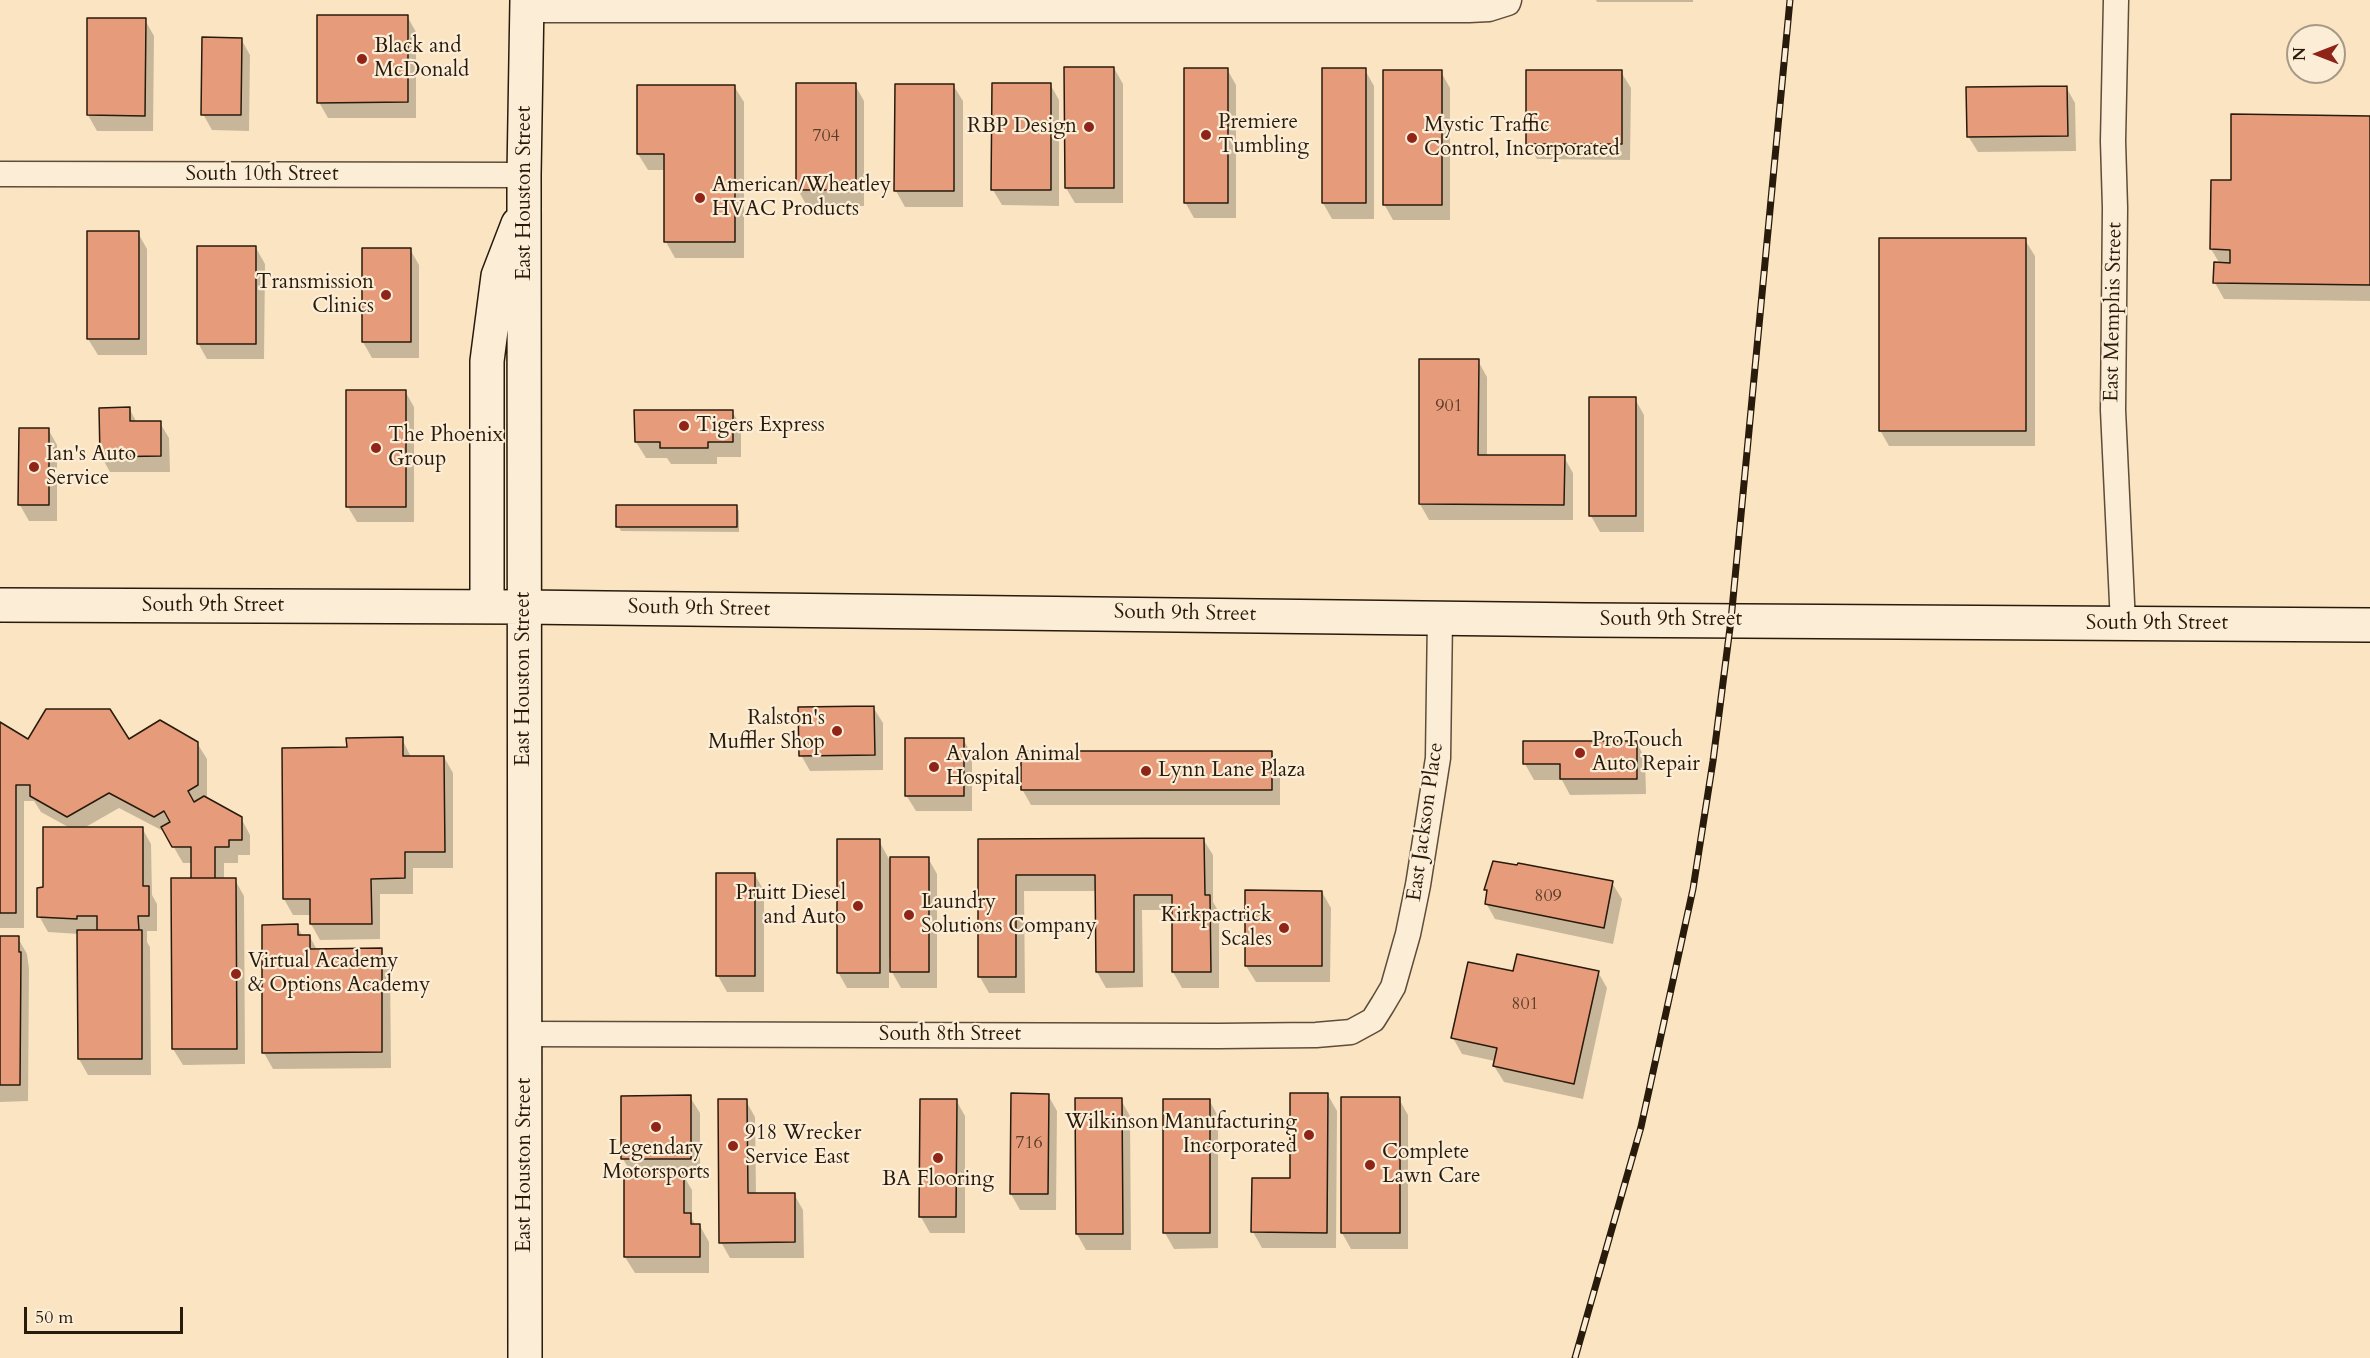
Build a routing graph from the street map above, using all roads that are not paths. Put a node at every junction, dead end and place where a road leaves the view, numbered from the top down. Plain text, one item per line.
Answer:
1 (2116, 0) edge
2 (1509, 1) edge
3 (527, 5) edge
4 (0, 174) edge
5 (524, 191) junction
6 (0, 605) edge
7 (487, 607) junction
8 (524, 607) junction
9 (1440, 617) junction
10 (2123, 624) junction
11 (2370, 625) edge
12 (1373, 1020) joint
13 (524, 1034) junction
14 (525, 1358) edge

1 - 10 street, East Memphis Street
2 - 3 street
3 - 5 main road, East Houston Street
4 - 5 street, South 10th Street
5 - 7 main road
5 - 8 main road, East Houston Street
6 - 7 main road, South 9th Street
7 - 8 main road, South 9th Street
8 - 9 main road, South 9th Street
8 - 13 main road, East Houston Street
9 - 10 main road, South 9th Street
9 - 12 street, East Jackson Place
10 - 11 main road, South 9th Street
12 - 13 street, South 8th Street
13 - 14 main road, East Houston Street

